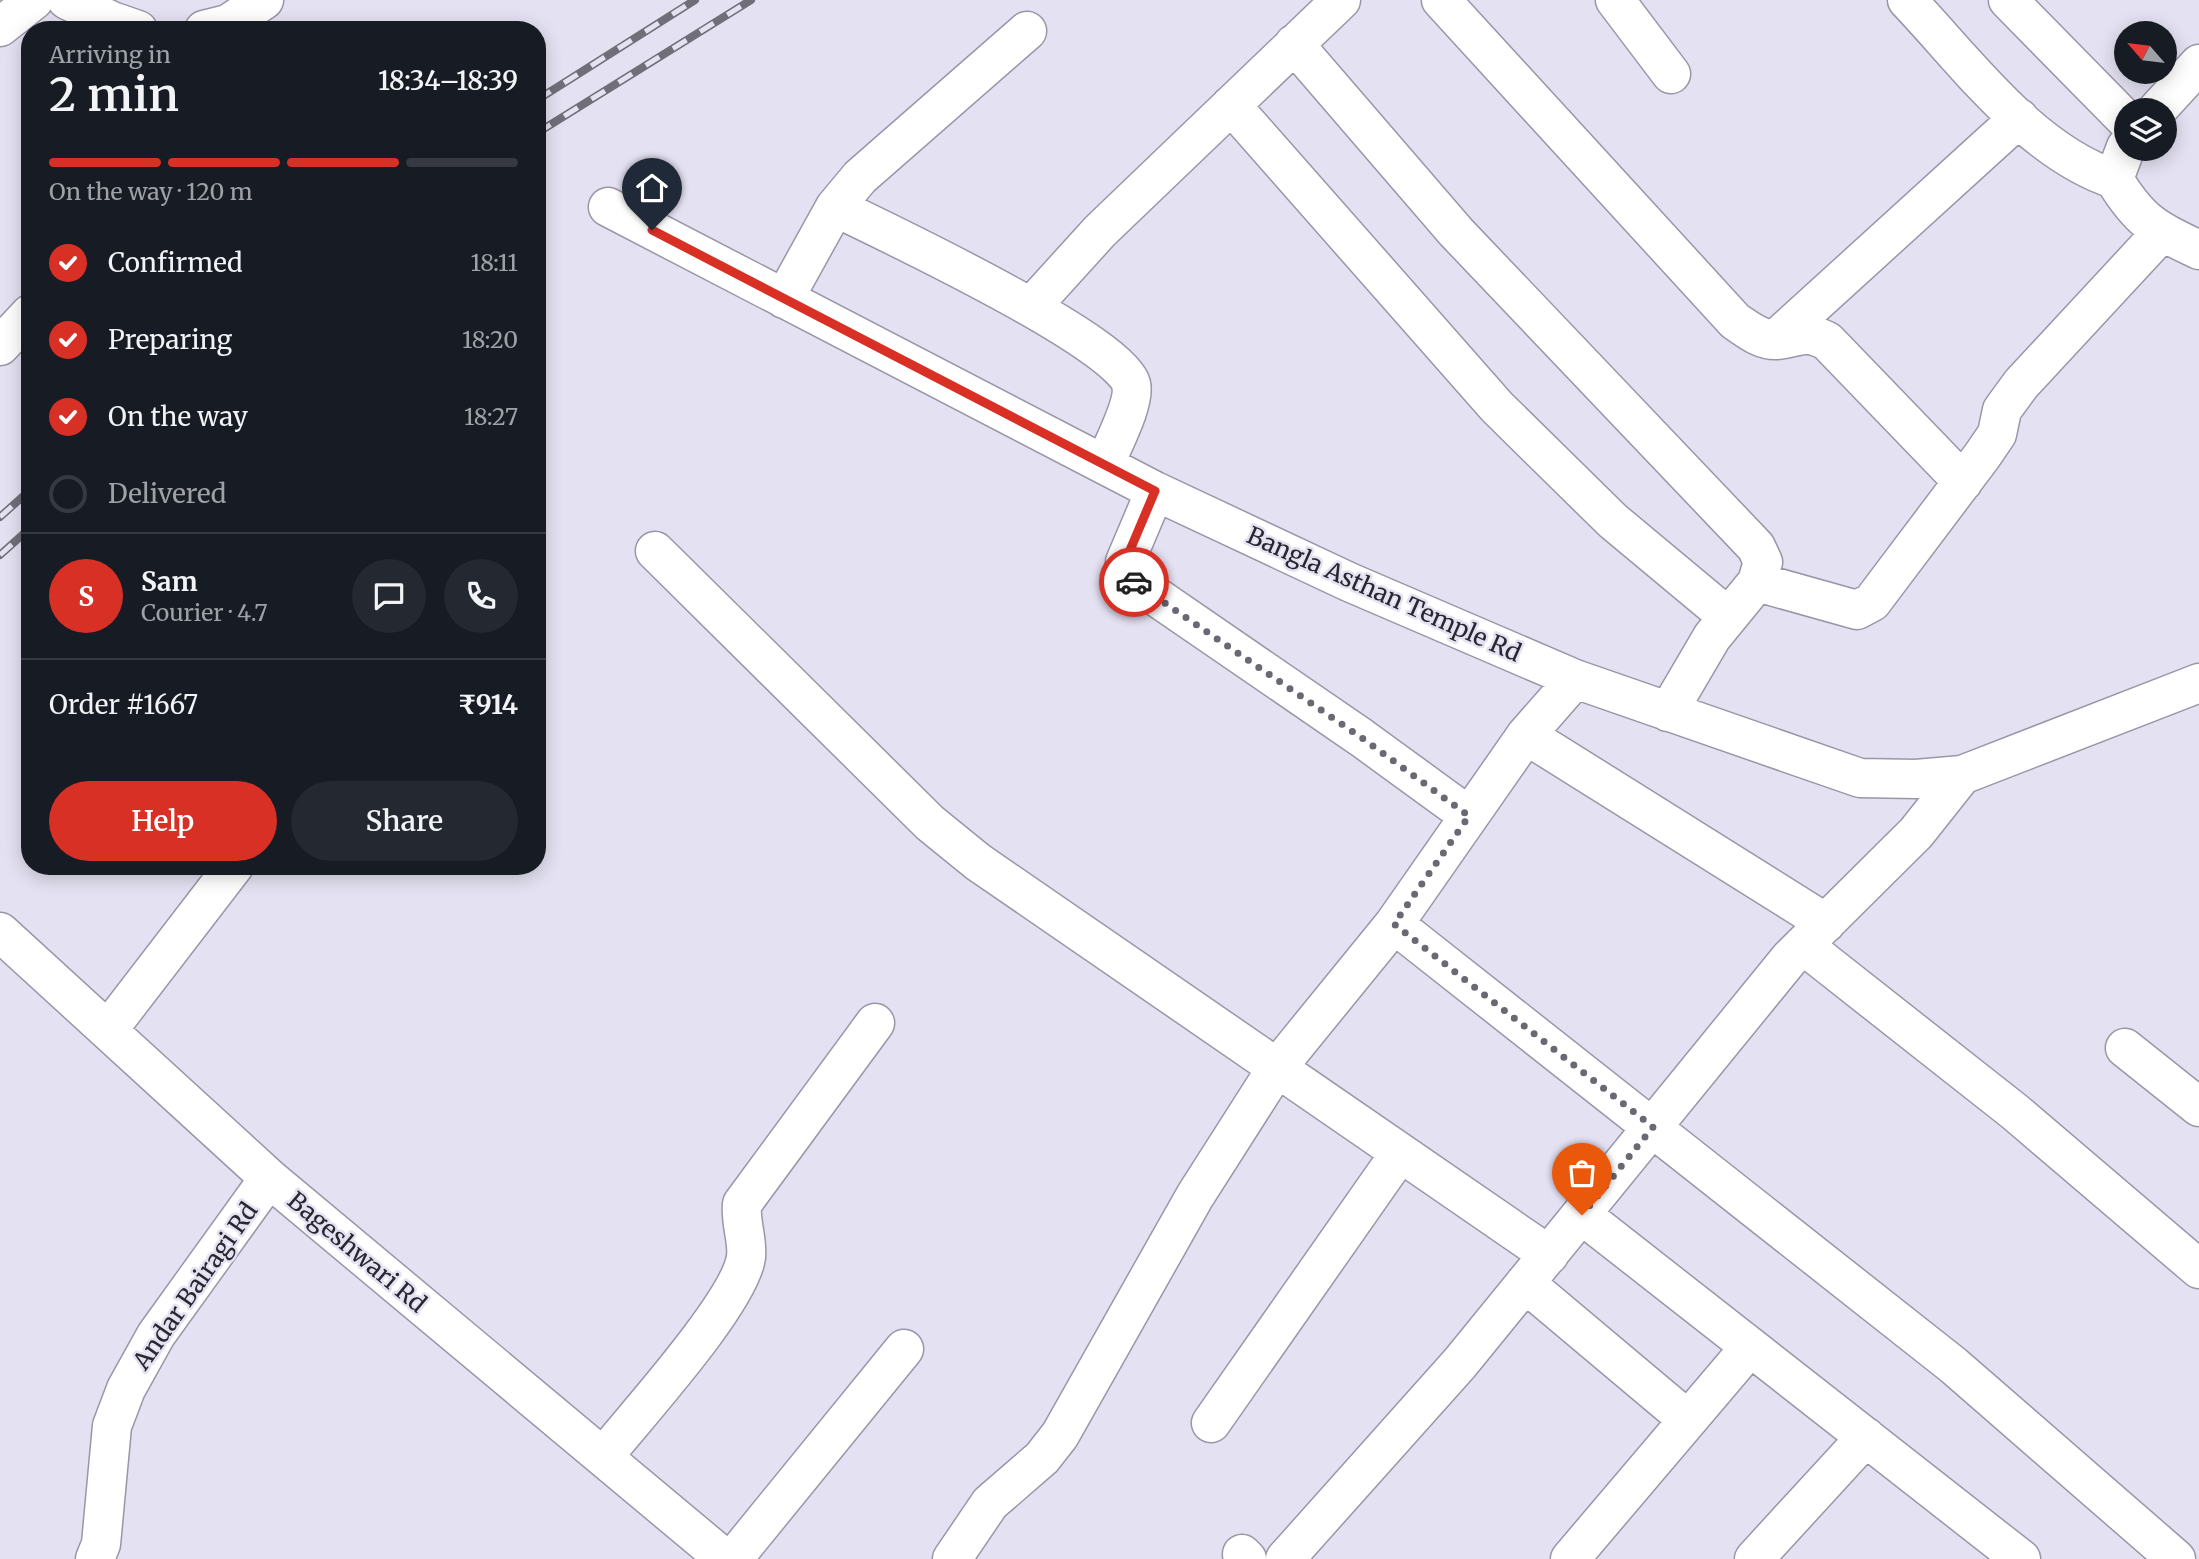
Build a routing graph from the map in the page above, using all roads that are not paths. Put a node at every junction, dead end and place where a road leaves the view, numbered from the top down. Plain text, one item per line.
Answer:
1 (34, 0) edge
2 (67, 0) edge
3 (264, 0) edge
4 (1341, 0) edge
5 (1441, 0) edge
6 (1615, 0) edge
7 (1907, 0) edge
8 (2008, 0) edge
9 (112, 21) edge
10 (232, 21) edge
11 (0, 27) edge
12 (1027, 31) dead end
13 (1294, 44) junction
14 (2199, 64) edge
15 (1671, 74) dead end
16 (2168, 98) edge
17 (1231, 105) junction
18 (2114, 108) edge
19 (2019, 118) junction
20 (2120, 163) edge
21 (608, 207) dead end
22 (835, 207) junction
23 (2162, 232) junction
24 (2199, 250) edge
25 (784, 299) junction
26 (1031, 307) junction
27 (21, 324) edge
28 (1775, 340) junction
29 (0, 346) edge
30 (1104, 464) junction
31 (1963, 482) junction
32 (1155, 491) junction
33 (655, 551) dead end
34 (1757, 582) junction
35 (1727, 616) junction
36 (1575, 679) junction
37 (2199, 683) edge
38 (1668, 712) junction
39 (1526, 735) junction
40 (1962, 775) junction
41 (1469, 816) junction
42 (227, 875) edge
43 (1394, 924) junction
44 (0, 932) edge
45 (1815, 934) junction
46 (875, 1023) dead end
47 (108, 1030) junction
48 (2125, 1048) dead end
49 (1276, 1069) junction
50 (2199, 1107) edge
51 (1653, 1127) junction
52 (1401, 1153) junction
53 (269, 1178) junction
54 (1582, 1215) junction
55 (1537, 1269) junction
56 (2199, 1269) edge
57 (1750, 1347) junction
58 (904, 1349) dead end
59 (1688, 1420) junction
60 (1210, 1423) dead end
61 (1866, 1437) junction
62 (603, 1457) junction
63 (95, 1559) edge
64 (725, 1559) edge
65 (733, 1559) edge
66 (952, 1559) edge
67 (1285, 1559) edge
68 (1570, 1559) edge
69 (1754, 1559) edge
70 (2021, 1559) edge
71 (2176, 1559) edge

1 - 11 street
2 - 9 street
3 - 10 street
4 - 13 street
5 - 28 street
6 - 15 street
7 - 19 street
8 - 18 street
12 - 22 street
13 - 17 street
13 - 34 street
14 - 16 street
17 - 26 street
17 - 35 street
19 - 20 street
19 - 28 street
20 - 23 street
21 - 25 street, Bangla Asthan Temple Rd
22 - 25 street
22 - 26 street
23 - 24 street
23 - 31 street
25 - 30 street, Bangla Asthan Temple Rd
26 - 30 street
27 - 29 street
28 - 31 street
30 - 32 street, Bangla Asthan Temple Rd
31 - 34 street
32 - 36 street, Bangla Asthan Temple Rd
32 - 41 street
33 - 49 street
34 - 35 street
35 - 38 street
36 - 38 street, Bangla Asthan Temple Rd
36 - 39 street
37 - 40 street, Bangla Asthan Temple Rd
38 - 40 street, Bangla Asthan Temple Rd
39 - 41 street
39 - 45 street
40 - 45 street
41 - 43 street
42 - 47 street
43 - 49 street
43 - 51 street
44 - 47 street, Bageshwari Rd
45 - 51 street
45 - 56 street
46 - 62 street
47 - 53 street, Bageshwari Rd
48 - 50 street
49 - 52 street
49 - 66 street
51 - 54 street
51 - 71 street
52 - 55 street
52 - 60 street
53 - 62 street, Bageshwari Rd
53 - 63 street, Andar Bairagi Rd
54 - 55 street
54 - 57 street
55 - 59 street
55 - 67 street
57 - 59 street
57 - 61 street
58 - 65 street
59 - 68 street
61 - 69 street
61 - 70 street
62 - 64 street, Bageshwari Rd

